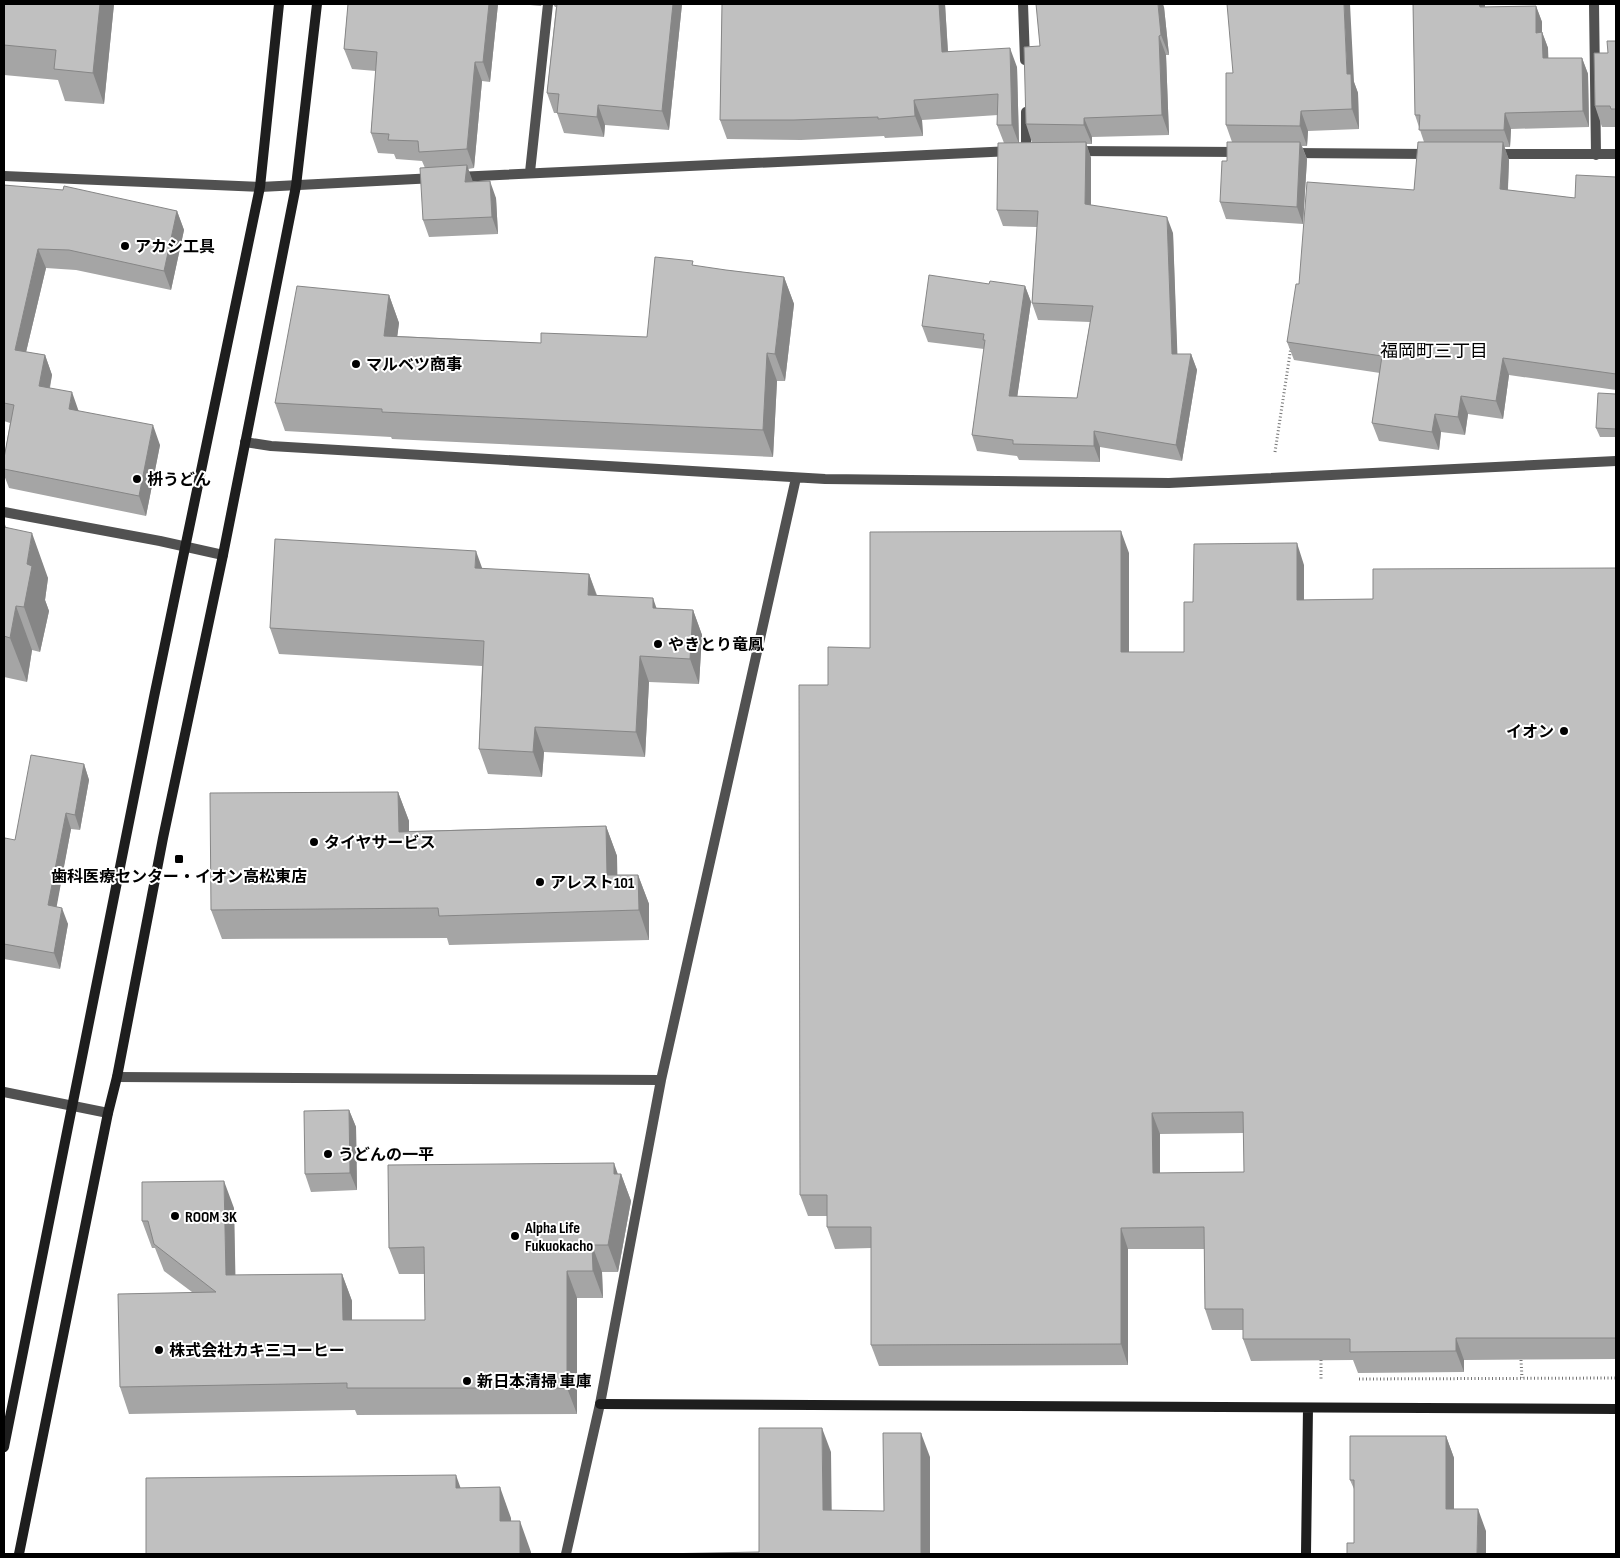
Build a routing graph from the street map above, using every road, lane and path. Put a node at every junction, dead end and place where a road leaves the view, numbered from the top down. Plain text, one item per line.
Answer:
1 (280, 4) edge
2 (317, 4) edge
3 (548, 4) edge
4 (1023, 4) edge
5 (1594, 4) edge
6 (1025, 72) edge
7 (1025, 102) edge
8 (1066, 151) edge
9 (1251, 152) edge
10 (1279, 152) edge
11 (1437, 154) edge
12 (1486, 154) edge
13 (1596, 154) junction
14 (1616, 154) edge
15 (530, 172) junction
16 (4, 176) edge
17 (260, 186) junction
18 (296, 186) junction
19 (1291, 342) edge
20 (245, 442) junction
21 (1616, 461) edge
22 (796, 478) junction
23 (1271, 478) junction
24 (4, 512) edge
25 (185, 547) junction
26 (223, 555) junction
27 (117, 1077) junction
28 (661, 1080) junction
29 (4, 1092) edge
30 (72, 1106) junction
31 (108, 1113) junction
32 (1321, 1360) edge
33 (1521, 1360) edge
34 (1522, 1378) junction
35 (1616, 1378) edge
36 (1312, 1379) dead end
37 (1321, 1379) junction
38 (1330, 1379) dead end
39 (1357, 1379) dead end
40 (600, 1404) junction
41 (1308, 1408) junction
42 (1616, 1409) edge
43 (4, 1447) edge
44 (19, 1554) edge
45 (566, 1554) edge
46 (1306, 1554) edge

1 - 17 street
2 - 18 street
3 - 15 street
4 - 6 street
5 - 13 street
7 - 15 street
8 - 9 street
10 - 11 street
12 - 13 street
13 - 14 street
15 - 18 street
16 - 17 street
17 - 18 street
17 - 25 street
18 - 20 street
19 - 23 path
20 - 22 street
20 - 26 street
21 - 23 street
22 - 23 street
22 - 28 street
24 - 25 street
25 - 26 street
25 - 30 street
26 - 27 street
27 - 28 street
27 - 31 street
28 - 40 street
29 - 30 street
30 - 31 street
30 - 43 street
31 - 44 street
32 - 37 path
33 - 34 path
34 - 35 path
34 - 39 path
36 - 37 path
37 - 38 path
40 - 41 street
40 - 45 street
41 - 42 street
41 - 46 street

